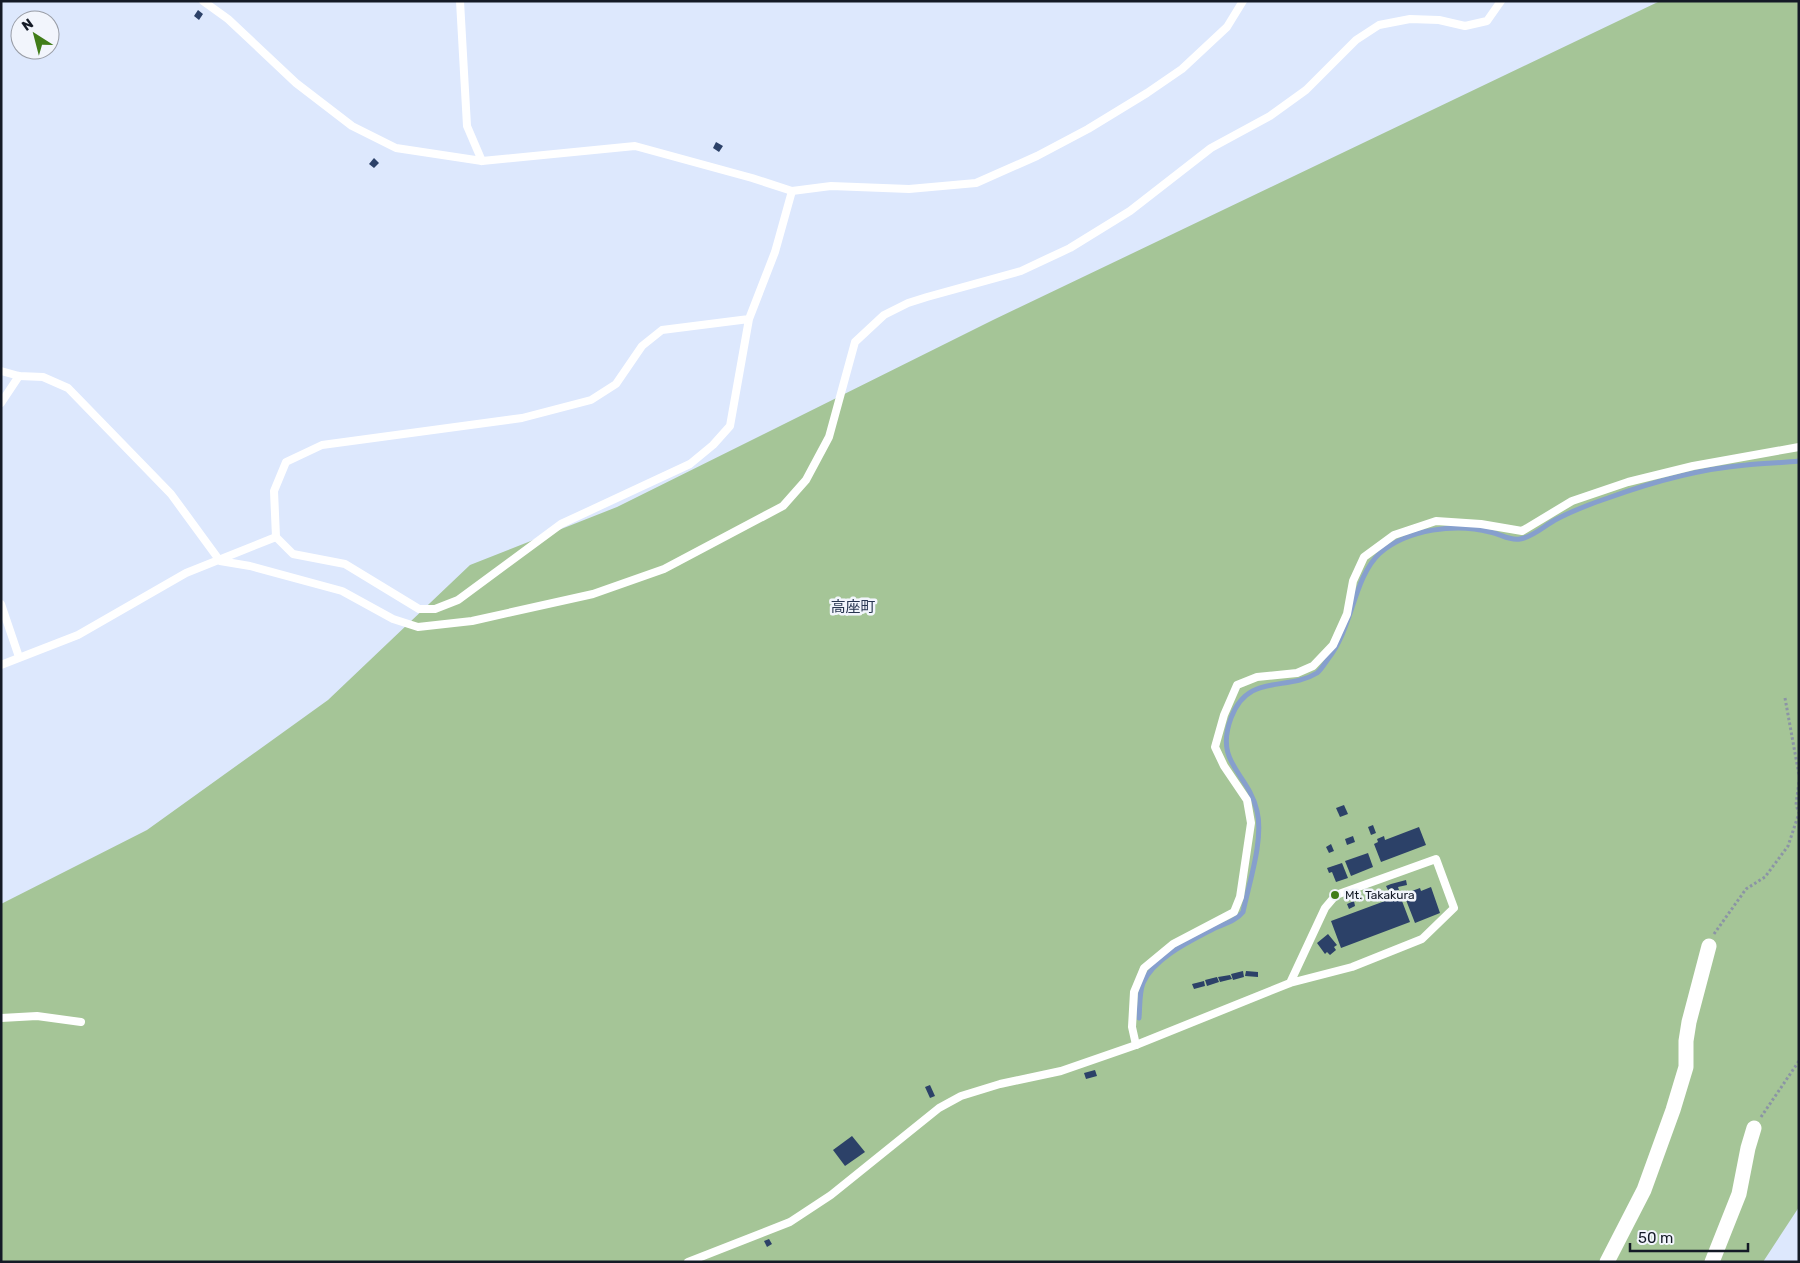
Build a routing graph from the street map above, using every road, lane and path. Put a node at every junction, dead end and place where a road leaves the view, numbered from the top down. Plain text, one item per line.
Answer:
1 (203, 1) edge
2 (460, 1) edge
3 (1243, 1) edge
4 (1501, 1) edge
5 (482, 161) junction
6 (792, 191) junction
7 (749, 319) junction
8 (1, 371) edge
9 (19, 376) junction
10 (1, 403) edge
11 (1799, 447) edge
12 (276, 537) junction
13 (220, 561) junction
14 (1, 604) edge
15 (19, 657) junction
16 (1, 665) edge
17 (1785, 698) dead end
18 (1799, 775) edge
19 (1799, 781) edge
20 (1709, 946) joint
21 (1290, 984) junction
22 (1, 1018) edge
23 (81, 1022) dead end
24 (1136, 1045) junction
25 (1799, 1061) edge
26 (1754, 1128) joint
27 (688, 1262) edge
28 (1607, 1262) edge
29 (1712, 1262) edge

1 - 5 lane
2 - 5 lane
3 - 6 lane
4 - 13 lane
5 - 6 lane
6 - 7 lane
7 - 12 lane
7 - 12 lane
8 - 9 lane
9 - 10 lane
9 - 13 lane
11 - 24 lane
12 - 13 lane
13 - 15 lane
14 - 15 lane
15 - 16 lane
17 - 18 path
19 - 20 path
20 - 28 street
21 - 21 lane
21 - 24 lane
22 - 23 lane
24 - 27 lane
25 - 26 path
26 - 29 street

